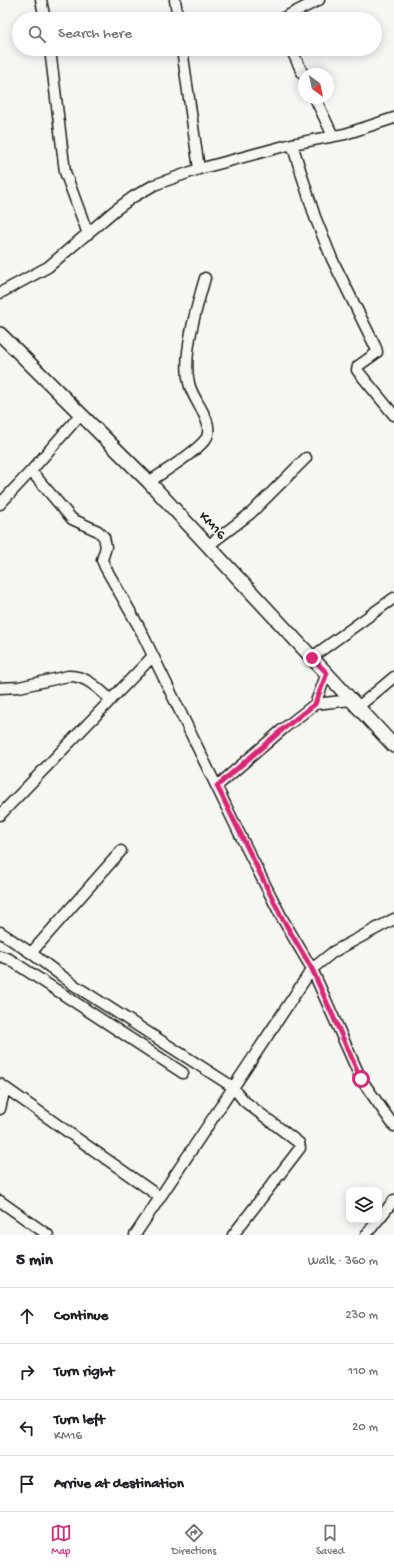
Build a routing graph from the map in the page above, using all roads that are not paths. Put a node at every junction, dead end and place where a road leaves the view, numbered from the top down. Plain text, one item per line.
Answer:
1 (41, 0) edge
2 (175, 0) edge
3 (319, 0) edge
4 (43, 12) edge
5 (177, 12) edge
6 (295, 12) edge
7 (51, 56) edge
8 (183, 56) edge
9 (294, 56) edge
10 (300, 68) edge
11 (318, 104) edge
12 (394, 118) edge
13 (333, 136) junction
14 (292, 144) junction
15 (199, 169) junction
16 (88, 234) junction
17 (205, 278) dead end
18 (0, 293) edge
19 (0, 334) edge
20 (81, 414) junction
21 (394, 415) edge
22 (306, 458) dead end
23 (31, 471) junction
24 (149, 482) junction
25 (0, 504) edge
26 (209, 545) junction
27 (394, 598) edge
28 (153, 656) junction
29 (312, 658) junction
30 (327, 673) junction
31 (394, 677) edge
32 (0, 688) edge
33 (111, 700) junction
34 (355, 703) junction
35 (315, 704) junction
36 (394, 746) edge
37 (217, 786) junction
38 (0, 815) edge
39 (121, 851) dead end
40 (394, 919) edge
41 (0, 932) edge
42 (31, 953) junction
43 (0, 956) edge
44 (312, 969) junction
45 (183, 1073) dead end
46 (3, 1086) edge
47 (233, 1087) junction
48 (0, 1109) edge
49 (392, 1120) edge
50 (160, 1197) junction
51 (0, 1200) edge
52 (394, 1200) edge
53 (382, 1216) edge
54 (376, 1223) edge
55 (48, 1235) edge
56 (135, 1235) edge
57 (233, 1235) edge
58 (366, 1235) edge

1 - 4 street
2 - 5 street
3 - 6 street
7 - 16 street
8 - 15 street
9 - 10 street
11 - 13 street
12 - 13 street
13 - 14 street
14 - 15 street
14 - 21 street
15 - 16 street
16 - 18 street
17 - 24 street
19 - 20 street, KM16
20 - 23 street
20 - 24 street, KM16
22 - 26 street
23 - 25 street
23 - 28 street
24 - 26 street, KM16
26 - 29 street, KM16
27 - 29 street
28 - 33 street
28 - 37 street
29 - 30 street, KM16
30 - 34 street, KM16
30 - 35 street
31 - 34 street
32 - 33 street
33 - 38 street
34 - 35 street
34 - 36 street, KM16
35 - 37 street
37 - 44 street
39 - 42 street
40 - 44 street
41 - 42 street
42 - 47 street
43 - 45 street
44 - 47 street
44 - 49 street
46 - 48 street
46 - 50 street
47 - 50 street
47 - 57 street
50 - 56 street
51 - 55 street
52 - 53 street
54 - 58 street

